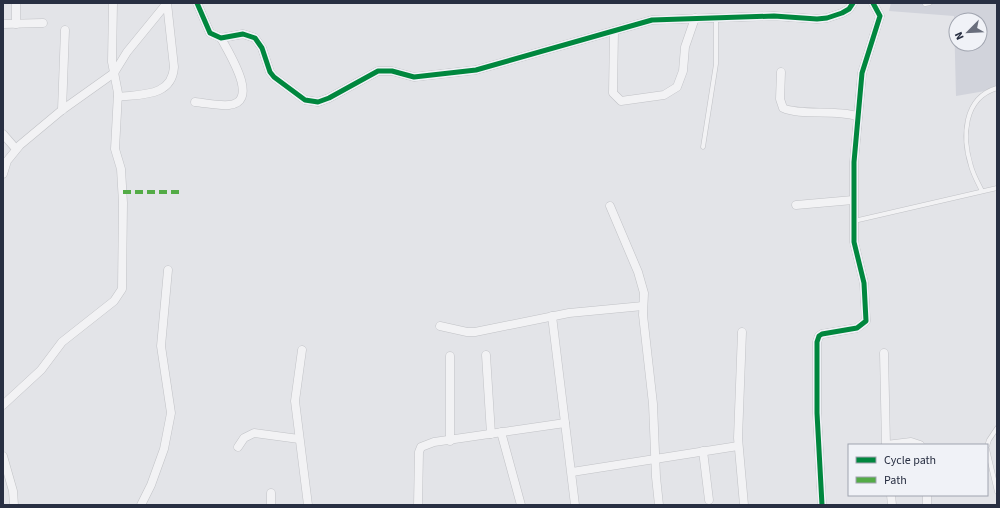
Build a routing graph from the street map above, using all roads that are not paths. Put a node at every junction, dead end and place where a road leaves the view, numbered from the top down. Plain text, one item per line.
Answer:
1 (16, 3) edge
2 (112, 3) edge
3 (167, 3) edge
4 (197, 3) edge
5 (853, 3) edge
6 (873, 3) edge
7 (695, 18) junction
8 (716, 18) junction
9 (3, 24) edge
10 (16, 24) junction
11 (43, 24) dead end
12 (64, 30) dead end
13 (614, 32) junction
14 (221, 38) junction
15 (781, 72) dead end
16 (114, 73) junction
17 (997, 88) edge
18 (118, 98) junction
19 (195, 102) dead end
20 (62, 110) junction
21 (857, 116) junction
22 (3, 134) edge
23 (703, 147) dead end
24 (16, 149) junction
25 (5, 161) edge
26 (3, 174) edge
27 (997, 188) edge
28 (982, 191) junction
29 (853, 200) junction
30 (796, 205) dead end
31 (610, 206) dead end
32 (854, 221) junction
33 (168, 270) dead end
34 (643, 306) junction
35 (552, 316) junction
36 (440, 326) dead end
37 (742, 332) dead end
38 (302, 350) dead end
39 (884, 353) dead end
40 (486, 355) dead end
41 (450, 356) dead end
42 (3, 405) edge
43 (565, 423) junction
44 (997, 428) edge
45 (501, 432) junction
46 (491, 434) junction
47 (299, 439) junction
48 (450, 441) junction
49 (886, 444) edge
50 (895, 444) edge
51 (917, 444) edge
52 (988, 444) edge
53 (738, 446) junction
54 (238, 448) dead end
55 (703, 451) junction
56 (988, 452) edge
57 (3, 456) edge
58 (656, 458) junction
59 (572, 472) junction
60 (997, 492) edge
61 (271, 493) dead end
62 (709, 500) dead end
63 (14, 505) edge
64 (141, 505) edge
65 (271, 505) edge
66 (308, 505) edge
67 (418, 505) edge
68 (521, 505) edge
69 (575, 505) edge
70 (659, 505) edge
71 (744, 505) edge
72 (822, 505) edge

1 - 10 street
2 - 16 street
3 - 16 street
3 - 18 street
4 - 14 street
5 - 8 street
6 - 21 street
7 - 8 street
7 - 13 street
7 - 13 street
8 - 23 lane
9 - 10 street
10 - 11 street
12 - 20 street
13 - 14 street
14 - 19 street
15 - 21 street
16 - 18 street
16 - 20 street
17 - 28 lane
18 - 42 street
20 - 24 street
21 - 29 street
22 - 24 street
24 - 25 street
25 - 26 street
27 - 28 lane
28 - 32 lane
29 - 30 street
29 - 32 street
31 - 34 street
32 - 72 street
33 - 64 street
34 - 35 street
34 - 58 street
35 - 36 street
35 - 43 street
37 - 53 street
38 - 47 street
39 - 49 street
40 - 46 street
41 - 48 street
43 - 45 street
43 - 59 street
44 - 52 lane
45 - 46 street
45 - 68 street
46 - 48 street
47 - 54 street
47 - 66 street
48 - 67 street
50 - 51 street
53 - 55 street
53 - 71 street
55 - 58 street
55 - 62 street
56 - 60 lane
57 - 63 street
58 - 59 street
58 - 70 street
59 - 69 street
61 - 65 street

